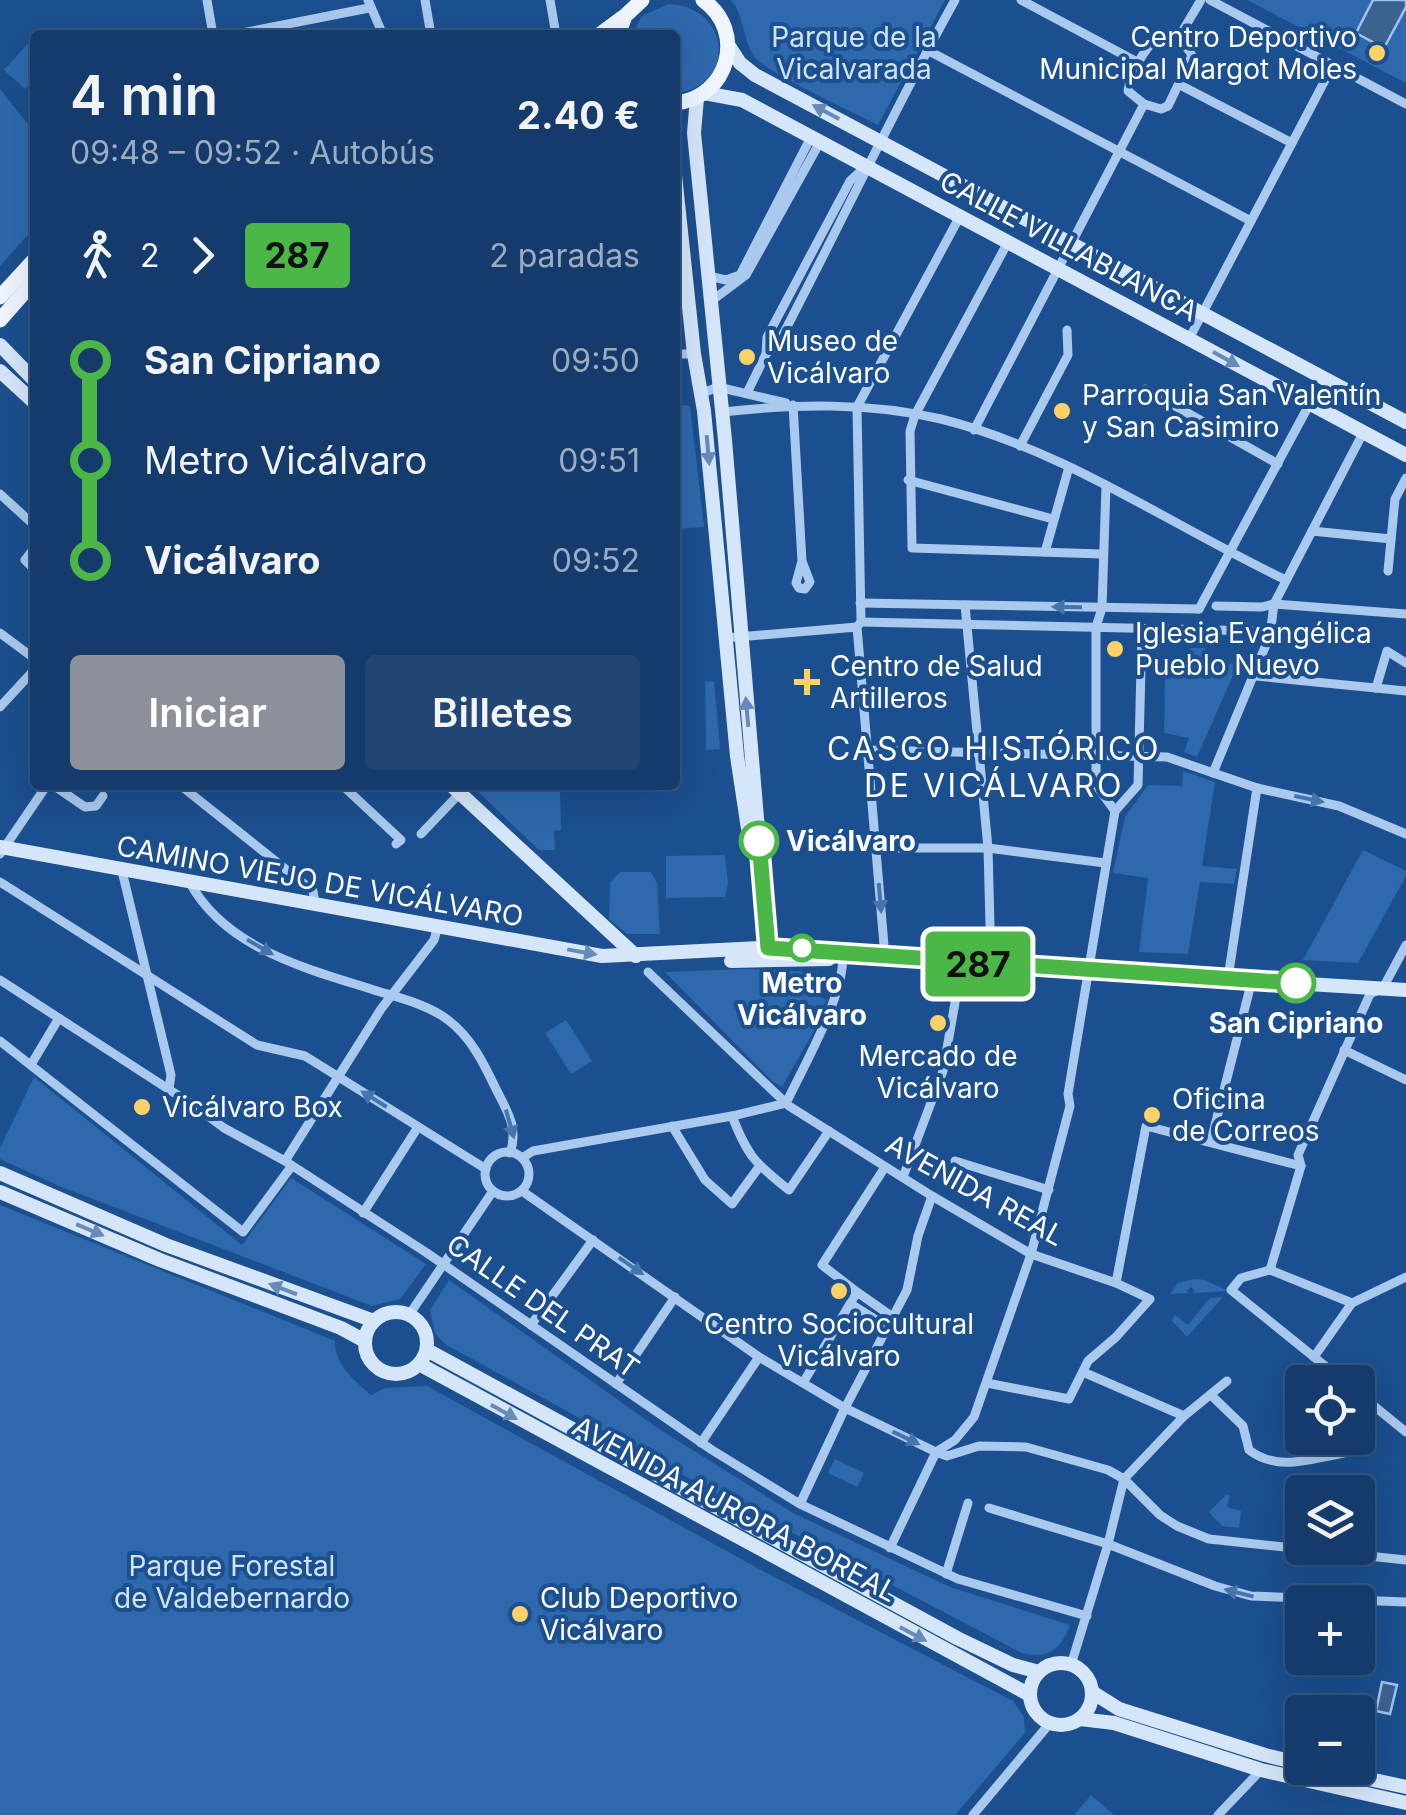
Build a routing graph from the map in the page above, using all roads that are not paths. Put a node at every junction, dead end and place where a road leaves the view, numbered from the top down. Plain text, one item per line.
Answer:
1 (425, 0) edge
2 (550, 0) edge
3 (641, 0) edge
4 (703, 0) edge
5 (955, 0) edge
6 (1021, 0) edge
7 (1201, 0) edge
8 (1210, 0) edge
9 (210, 2) edge
10 (368, 4) edge
11 (626, 16) junction
12 (213, 30) edge
13 (254, 30) edge
14 (381, 30) edge
15 (430, 30) edge
16 (555, 30) edge
17 (606, 30) edge
18 (620, 30) edge
19 (1176, 42) junction
20 (729, 46) junction
21 (927, 50) junction
22 (1139, 64) junction
23 (1334, 65) junction
24 (1180, 85) junction
25 (701, 96) junction
26 (680, 102) edge
27 (1144, 104) junction
28 (1406, 104) edge
29 (816, 139) junction
30 (879, 140) junction
31 (1292, 143) junction
32 (1118, 152) junction
33 (866, 167) junction
34 (960, 216) junction
35 (680, 221) edge
36 (1251, 221) junction
37 (1070, 241) junction
38 (1008, 242) junction
39 (30, 264) edge
40 (1060, 270) junction
41 (708, 276) junction
42 (30, 286) edge
43 (0, 297) edge
44 (710, 302) junction
45 (1202, 314) junction
46 (0, 320) edge
47 (1067, 330) dead end
48 (1189, 338) junction
49 (0, 346) edge
50 (680, 354) edge
51 (694, 354) junction
52 (714, 354) junction
53 (0, 371) edge
54 (30, 377) edge
55 (718, 387) junction
56 (1144, 389) dead end
57 (747, 393) junction
58 (700, 394) junction
59 (30, 398) edge
60 (793, 405) junction
61 (1308, 405) junction
62 (857, 407) junction
63 (704, 410) junction
64 (721, 412) junction
65 (915, 415) junction
66 (1406, 422) edge
67 (974, 430) junction
68 (1363, 433) junction
69 (1020, 446) junction
70 (1406, 455) edge
71 (1278, 464) junction
72 (1069, 467) junction
73 (1406, 478) edge
74 (908, 480) junction
75 (1106, 486) junction
76 (0, 494) edge
77 (1053, 519) junction
78 (30, 521) edge
79 (1312, 531) junction
80 (1391, 540) junction
81 (1044, 552) junction
82 (1230, 552) junction
83 (1102, 554) junction
84 (802, 560) dead end
85 (1388, 571) dead end
86 (1286, 580) junction
87 (860, 603) junction
88 (964, 604) junction
89 (1274, 604) junction
90 (1216, 606) dead end
91 (1102, 608) junction
92 (1200, 610) junction
93 (1406, 614) edge
94 (859, 624) junction
95 (966, 624) junction
96 (1096, 627) junction
97 (1142, 629) junction
98 (1205, 630) junction
99 (1270, 632) junction
100 (0, 633) edge
101 (739, 637) junction
102 (30, 656) edge
103 (1406, 663) edge
104 (30, 674) edge
105 (1256, 676) junction
106 (1376, 688) junction
107 (1406, 691) edge
108 (0, 707) edge
109 (868, 750) junction
110 (978, 752) junction
111 (1094, 753) junction
112 (1139, 756) junction
113 (1214, 774) junction
114 (1257, 788) junction
115 (46, 790) edge
116 (57, 790) edge
117 (186, 790) edge
118 (347, 790) edge
119 (455, 790) edge
120 (457, 790) edge
121 (103, 796) dead end
122 (1116, 811) junction
123 (421, 834) dead end
124 (1406, 834) edge
125 (396, 844) dead end
126 (876, 848) junction
127 (988, 848) junction
128 (1, 850) edge
129 (1106, 864) junction
130 (122, 871) junction
131 (0, 882) edge
132 (190, 883) junction
133 (315, 903) junction
134 (438, 926) junction
135 (1406, 945) edge
136 (762, 952) junction
137 (631, 953) junction
138 (840, 955) junction
139 (885, 957) junction
140 (962, 963) junction
141 (990, 964) junction
142 (1090, 969) junction
143 (648, 972) dead end
144 (145, 974) junction
145 (1228, 978) junction
146 (0, 980) edge
147 (1252, 980) junction
148 (1383, 988) junction
149 (1406, 990) edge
150 (392, 996) junction
151 (59, 1018) junction
152 (0, 1041) edge
153 (1344, 1050) junction
154 (32, 1063) junction
155 (338, 1076) junction
156 (1406, 1080) edge
157 (169, 1089) junction
158 (786, 1103) junction
159 (732, 1116) junction
160 (672, 1126) junction
161 (418, 1127) junction
162 (830, 1131) junction
163 (1210, 1142) junction
164 (510, 1153) junction
165 (522, 1158) junction
166 (955, 1161) dead end
167 (288, 1164) junction
168 (1301, 1166) junction
169 (885, 1167) junction
170 (759, 1168) junction
171 (486, 1170) junction
172 (0, 1173) edge
173 (903, 1177) junction
174 (522, 1190) junction
175 (1049, 1190) junction
176 (493, 1191) junction
177 (0, 1192) edge
178 (932, 1196) junction
179 (364, 1213) junction
180 (593, 1240) junction
181 (1031, 1254) junction
182 (444, 1265) junction
183 (1270, 1270) junction
184 (1406, 1277) edge
185 (1116, 1283) junction
186 (858, 1292) junction
187 (675, 1298) junction
188 (1352, 1303) junction
189 (851, 1304) junction
190 (410, 1316) junction
191 (374, 1322) junction
192 (891, 1323) junction
193 (531, 1325) junction
194 (366, 1341) junction
195 (759, 1356) junction
196 (1314, 1357) junction
197 (423, 1358) junction
198 (1324, 1365) edge
199 (1083, 1372) junction
200 (1227, 1381) dead end
201 (988, 1382) junction
202 (802, 1383) junction
203 (616, 1384) junction
204 (1211, 1395) junction
205 (1375, 1406) edge
206 (845, 1408) junction
207 (1184, 1416) junction
208 (1406, 1432) edge
209 (701, 1442) junction
210 (936, 1452) junction
211 (1334, 1455) edge
212 (1124, 1479) junction
213 (1142, 1498) junction
214 (968, 1503) dead end
215 (800, 1504) junction
216 (988, 1508) dead end
217 (1116, 1512) junction
218 (1108, 1544) junction
219 (890, 1548) junction
220 (1406, 1560) edge
221 (946, 1574) junction
222 (1406, 1602) edge
223 (1086, 1616) junction
224 (1072, 1665) junction
225 (1039, 1672) junction
226 (1092, 1692) junction
227 (1030, 1695) junction
228 (1080, 1719) junction
229 (1050, 1723) junction
230 (1285, 1760) edge
231 (1233, 1762) junction
232 (1261, 1770) junction
233 (1375, 1780) edge
234 (1406, 1787) edge
235 (1240, 1789) junction
236 (1406, 1803) edge
237 (973, 1815) edge
238 (1218, 1815) edge

1 - 15 street
2 - 16 street
3 - 11 main road
4 - 20 main road
5 - 21 street
6 - 22 street
7 - 19 street
8 - 23 street
9 - 12 street
10 - 13 street
10 - 14 street
11 - 17 main road
11 - 18 main road
19 - 22 street
19 - 24 street
20 - 25 main road
30 -> 20 main road, CALLE VILLABLANCA
21 - 30 street
21 - 32 street
22 - 27 street
23 - 28 street
23 - 31 street
24 - 27 street
24 - 31 street
25 - 26 main road
25 - 29 main road, CALLE VILLABLANCA
25 - 41 main road
27 - 32 street
29 - 33 main road, CALLE VILLABLANCA
29 - 41 street
29 - 44 street
30 - 33 street
30 - 37 main road, CALLE VILLABLANCA
31 - 36 street
32 - 36 street
32 - 37 street
33 - 34 main road, CALLE VILLABLANCA
33 - 57 street
34 - 38 main road, CALLE VILLABLANCA
34 - 62 street
35 - 51 main road
36 - 45 street
37 - 40 street
37 - 45 main road, CALLE VILLABLANCA
38 - 40 main road, CALLE VILLABLANCA
38 - 65 street
39 - 43 main road
40 - 48 main road, CALLE VILLABLANCA
40 - 67 street
41 - 44 main road
42 - 46 main road
44 - 52 main road
45 - 48 street
45 - 66 main road, CALLE VILLABLANCA
47 - 69 street
48 -> 61 main road, CALLE VILLABLANCA
49 - 54 main road
50 - 51 street
51 - 52 main road
51 - 58 main road
52 - 55 main road
53 - 59 main road
55 - 57 street
55 - 58 street
55 - 64 main road
56 - 71 street
57 - 60 street
58 - 63 main road
60 - 62 street
60 - 64 street
60 - 84 street
61 - 68 main road, CALLE VILLABLANCA
61 - 71 street
62 - 65 street
62 - 87 street
63 - 64 main road
63 -> 101 main road
64 - 101 main road
65 - 67 street
65 - 74 street
67 - 69 street
68 - 70 main road, CALLE VILLABLANCA
68 - 79 street
69 - 72 street
71 - 82 street
72 - 75 street
72 - 77 street
73 - 80 street
74 - 77 street
74 - 81 street
75 - 82 street
75 - 83 street
76 - 78 street
77 - 81 street
79 - 80 street
79 - 86 street
80 - 85 street
81 - 83 street
82 - 86 street
82 - 92 street
83 - 91 street
86 - 89 street
87 - 88 street
87 - 94 street
91 -> 88 street
88 - 95 street
89 - 90 street
89 - 93 street
89 - 99 street
91 - 92 street
91 - 96 street
92 - 98 street
94 - 95 street
94 - 101 street
94 - 109 street
95 - 96 street
95 - 110 street
96 - 97 street
96 - 111 street
97 - 98 street
97 - 112 street
98 - 99 street
99 - 105 street
100 - 102 street
101 - 136 main road
103 - 106 street
104 - 108 street
105 - 106 street
105 - 113 street
106 - 107 street
109 - 110 street
109 - 126 street
110 - 111 street
110 - 127 street
111 - 112 street
111 - 122 street
112 - 113 street
112 - 122 street
113 - 114 street
114 -> 124 street
114 - 145 street
115 - 128 street
116 - 121 street
117 - 133 street
118 - 125 street
119 - 123 street
120 - 137 main road
122 - 129 street
126 - 127 street
126 -> 139 street
127 - 129 street
127 - 141 street
128 - 130 main road, CAMINO VIEJO DE VICÁLVARO
129 - 142 street
130 - 132 main road, CAMINO VIEJO DE VICÁLVARO
130 - 144 street
131 - 144 street
132 - 133 main road, CAMINO VIEJO DE VICÁLVARO
132 -> 150 street
133 - 134 main road, CAMINO VIEJO DE VICÁLVARO
134 -> 137 main road, CAMINO VIEJO DE VICÁLVARO
134 - 150 street
135 - 148 street
136 - 137 main road
136 - 137 main road
136 - 138 main road
138 - 139 main road
138 - 158 street
139 - 140 main road
140 - 141 main road
140 - 173 street
141 - 142 main road
142 - 145 main road
142 - 175 street
143 - 158 street, AVENIDA REAL
144 - 155 street
144 - 157 street
145 - 147 main road
146 - 151 street, CALLE DEL PRAT
147 - 148 main road
147 - 163 street
148 - 149 main road
148 - 153 street
150 - 155 street
150 -> 164 street
151 - 154 street
151 - 157 street, CALLE DEL PRAT
152 - 154 street
153 - 156 street
153 - 168 street
154 - 167 street
161 -> 155 street
155 - 167 street
157 - 167 street, CALLE DEL PRAT
158 - 159 street
158 - 162 street, AVENIDA REAL
159 - 160 street
159 - 170 street
160 - 165 street
160 - 170 street
161 - 171 street
161 - 179 street
162 - 169 street, AVENIDA REAL
162 - 170 street
163 - 168 street
163 - 185 street
164 - 165 street
164 - 171 street
165 - 174 street
166 - 175 street
167 - 179 street, CALLE DEL PRAT
168 - 183 street
169 - 173 street, AVENIDA REAL
169 - 186 street
171 - 176 street
191 -> 172 main road
173 - 178 street, AVENIDA REAL
174 - 176 street
174 - 180 street
175 - 181 street
176 - 182 street
177 -> 194 main road
178 - 181 street, AVENIDA REAL
178 - 192 street
179 - 182 street, CALLE DEL PRAT
180 -> 187 street
180 - 193 street
181 - 185 street, AVENIDA REAL
181 - 201 street
182 - 190 street
182 - 193 street, CALLE DEL PRAT
183 - 188 street
183 - 196 street
184 - 188 street
185 - 199 street, AVENIDA REAL
186 - 189 street
186 - 192 street
187 - 195 street
187 - 203 street
188 - 196 street
189 - 192 street
189 - 202 street
190 - 191 main road
190 - 197 main road
191 - 194 main road
192 - 206 street
193 - 203 street, CALLE DEL PRAT
194 - 197 main road
195 - 202 street
195 - 209 street
196 - 198 street
197 - 225 main road, AVENIDA AURORA BOREAL
197 -> 227 main road, AVENIDA AURORA BOREAL
199 - 201 street
199 - 207 street
200 - 204 street
201 - 210 street
202 - 206 street
203 - 209 street, CALLE DEL PRAT
204 - 207 street
204 - 211 street
205 - 208 street
206 -> 210 street
206 - 215 street
207 - 212 street
209 - 215 street, CALLE DEL PRAT
210 - 212 street
210 - 219 street
212 - 213 street
212 - 217 street
213 - 217 street
213 - 220 street
214 - 221 street
215 - 219 street, CALLE DEL PRAT
216 - 218 street
217 - 218 street
222 -> 218 street
218 - 223 street
219 - 221 street, CALLE DEL PRAT
221 - 223 street, CALLE DEL PRAT
223 - 224 street
224 - 225 main road
224 - 226 main road
225 - 227 main road
226 - 228 main road
226 - 230 main road
227 - 229 main road
228 - 229 main road
228 - 231 main road
229 - 237 street
231 - 232 main road
231 - 235 street
232 - 235 street
232 - 236 main road
233 - 234 main road
235 - 238 street

